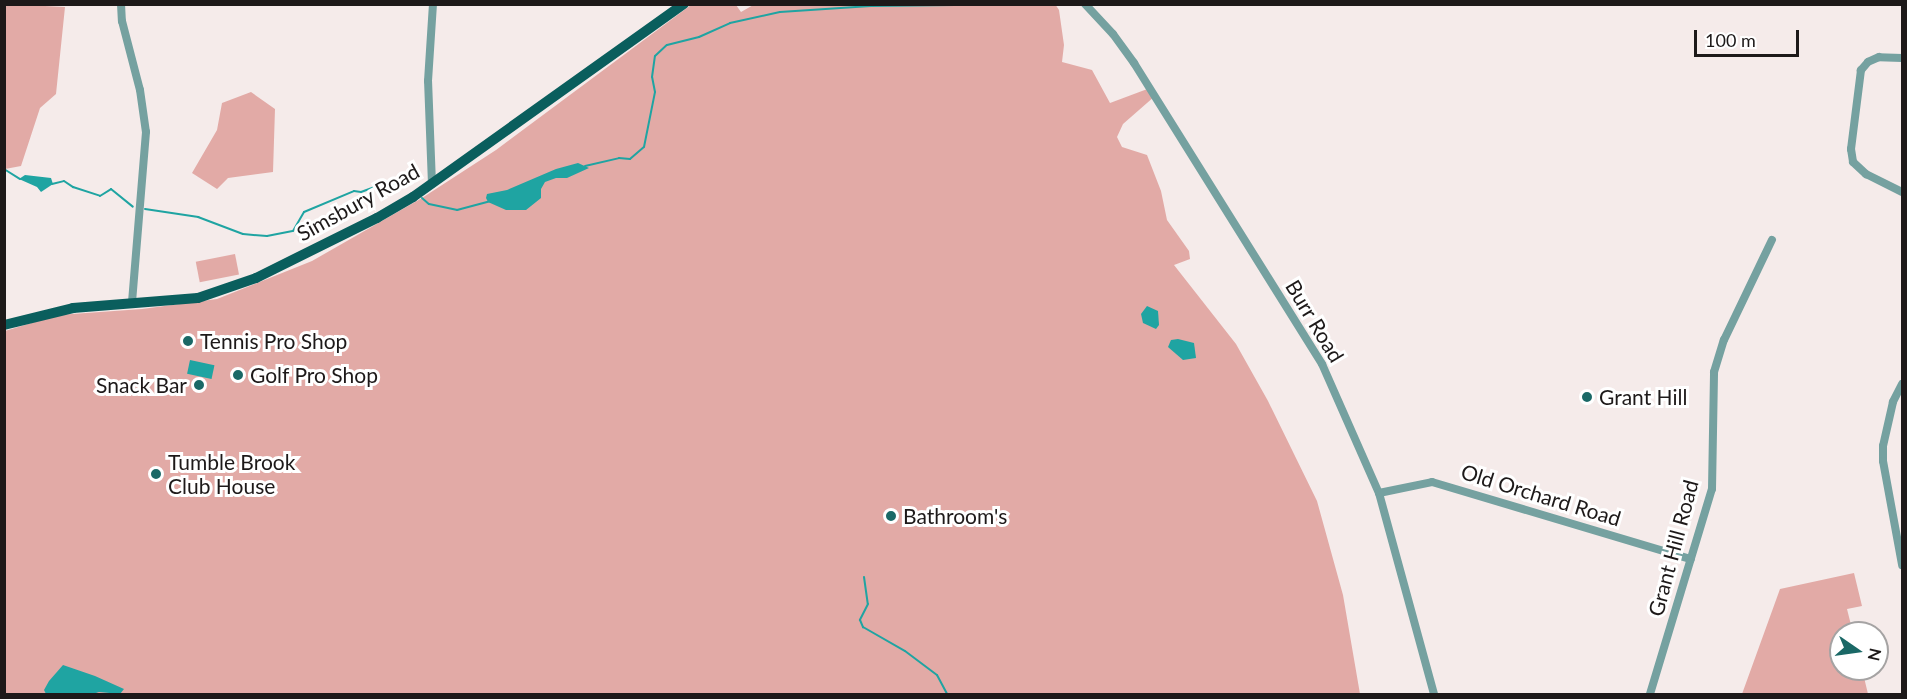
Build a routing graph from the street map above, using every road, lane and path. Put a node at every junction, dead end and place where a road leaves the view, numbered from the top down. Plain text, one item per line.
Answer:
1 (121, 4) edge
2 (433, 4) edge
3 (684, 4) edge
4 (1085, 4) edge
5 (1902, 58) edge
6 (432, 184) junction
7 (1902, 192) edge
8 (1772, 240) dead end
9 (132, 303) junction
10 (4, 325) edge
11 (1902, 384) edge
12 (1379, 493) junction
13 (1691, 559) junction
14 (1902, 565) edge
15 (1434, 694) edge
16 (1650, 694) edge

1 - 9 street
2 - 6 street
3 - 6 main road, Simsbury Road
4 - 12 street, Burr Road
5 - 7 street
6 - 9 main road, Simsbury Road
8 - 13 street, Grant Hill Road
9 - 10 main road, Simsbury Road
11 - 14 street
12 - 13 street, Old Orchard Road
12 - 15 street, Burr Road
13 - 16 street, Grant Hill Road

